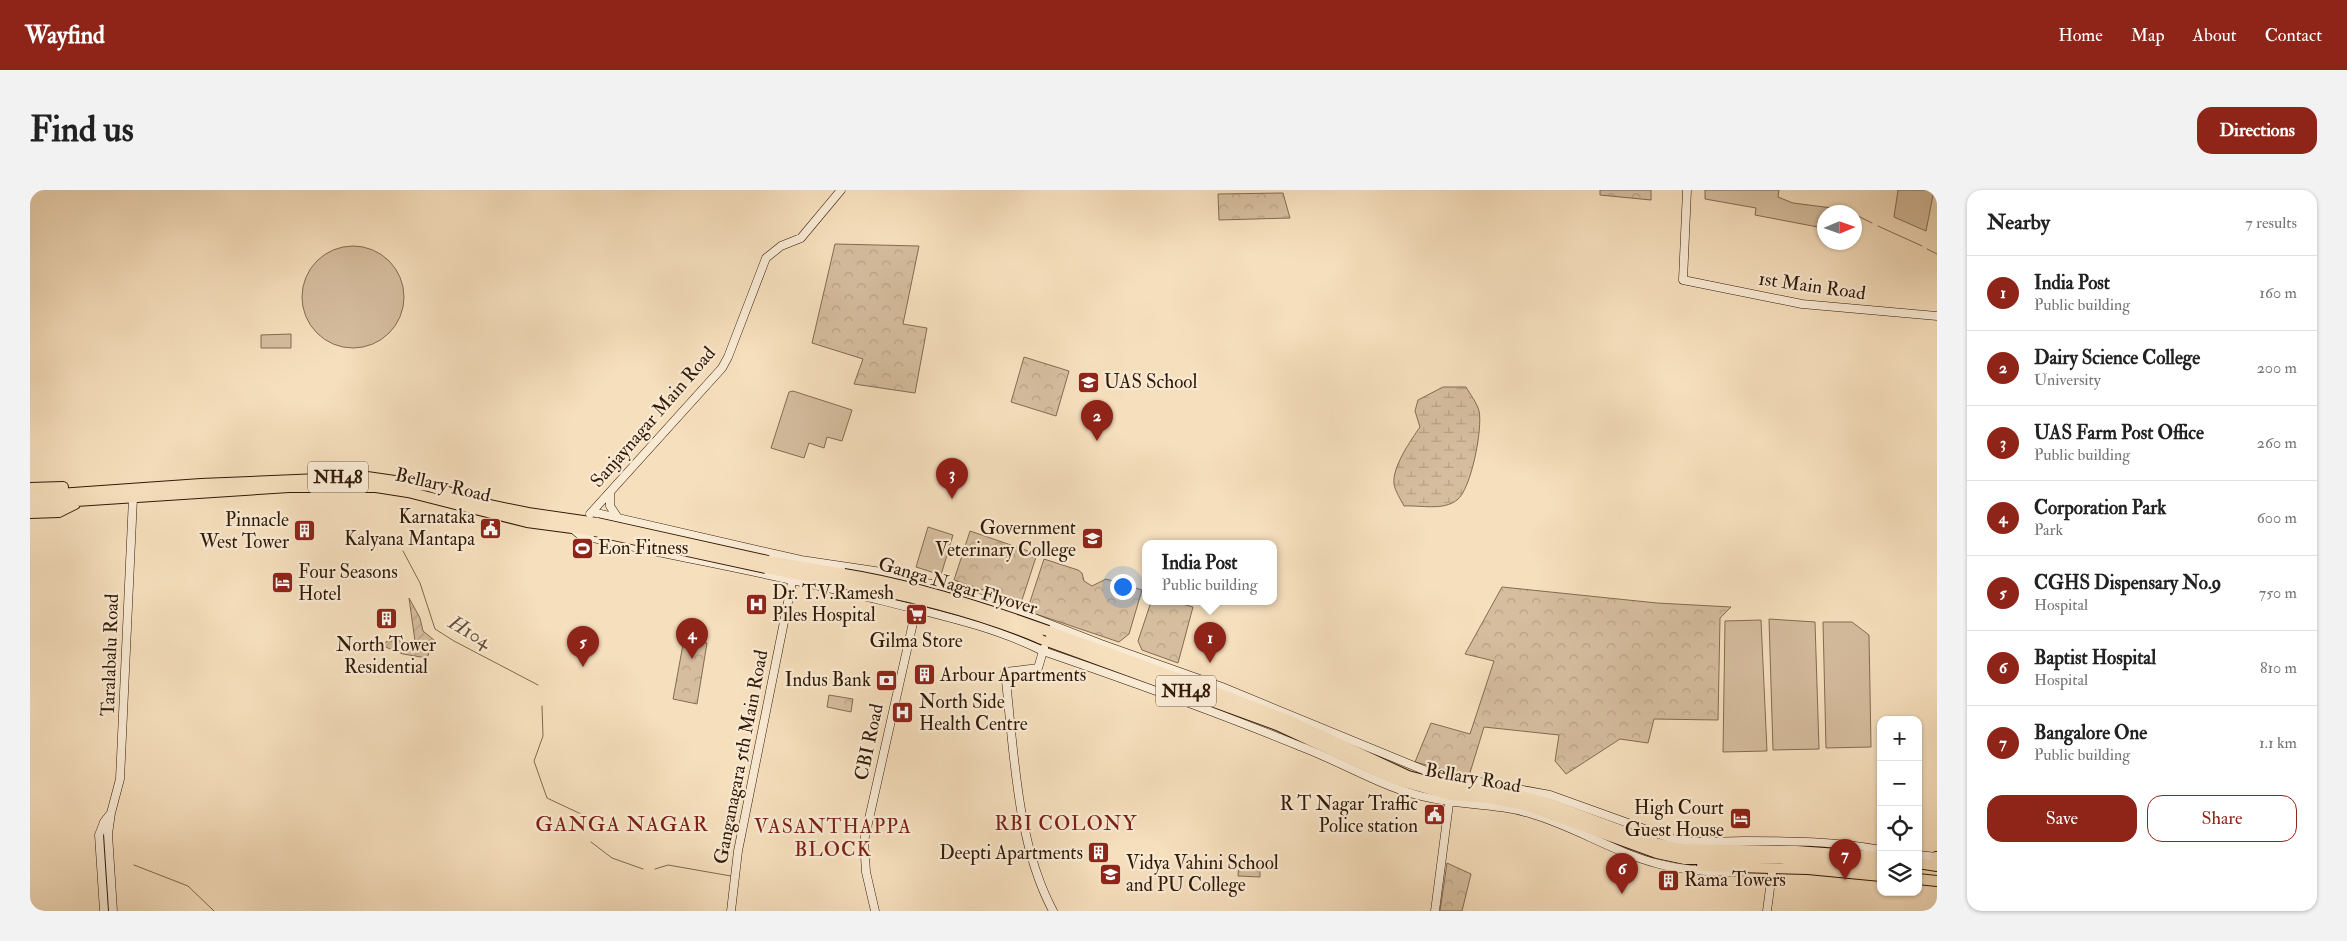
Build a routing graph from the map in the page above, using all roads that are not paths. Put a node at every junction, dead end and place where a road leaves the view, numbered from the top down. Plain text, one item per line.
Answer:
1 (841, 190) edge
2 (1687, 190) edge
3 (1937, 316) edge
4 (30, 488) edge
5 (86, 492) junction
6 (610, 493) junction
7 (30, 496) edge
8 (133, 498) junction
9 (78, 502) junction
10 (30, 504) edge
11 (30, 513) edge
12 (618, 518) junction
13 (592, 520) junction
14 (642, 524) junction
15 (660, 527) junction
16 (572, 530) junction
17 (636, 547) junction
18 (655, 551) junction
19 (797, 570) junction
20 (922, 581) junction
21 (916, 609) junction
22 (1044, 641) junction
23 (1104, 649) junction
24 (1325, 741) junction
25 (1396, 774) junction
26 (1450, 798) junction
27 (111, 813) junction
28 (1877, 852) edge
29 (1877, 852) edge
30 (1922, 858) edge
31 (1687, 859) junction
32 (1922, 864) edge
33 (1877, 866) edge
34 (1937, 868) edge
35 (1922, 870) edge
36 (1772, 873) junction
37 (1877, 877) edge
38 (1877, 877) edge
39 (1922, 878) edge
40 (104, 911) edge
41 (113, 911) edge
42 (731, 911) edge
43 (875, 911) edge
44 (1053, 911) edge
45 (1435, 911) edge
46 (1767, 911) edge

1 - 6 street, Sanjaynagar Main Road
2 - 3 street, 1st Main Road
4 - 5 highway, NH48
5 - 7 highway
5 - 13 highway, Bellary Road / NH48
6 - 12 street
6 - 13 street, Sanjaynagar Main Road
8 - 9 highway, Bellary Road / NH48
8 - 16 highway, Bellary Road / NH48
8 - 27 street, Taralabalu Road
9 - 10 highway, Bellary Road
9 - 11 highway, NH48
12 - 13 street
12 - 14 street
13 - 14 street
13 - 16 highway, Bellary Road / NH48
13 - 19 highway, Bellary Road / NH48, bridge
14 - 15 street
14 - 17 street
15 - 18 street
15 - 19 street
16 - 17 street
17 - 18 street
18 - 19 street
19 - 20 street
19 - 21 street
19 - 22 highway, Ganga Nagar Flyover / NH48, bridge
19 - 42 street, Ganganagara 5th Main Road
20 - 21 street, CBI Road
20 - 23 street
21 - 22 street
21 - 43 street, CBI Road
22 - 23 highway, Ganga Nagar Flyover / NH48
22 - 24 highway, Bellary Road / NH48
22 - 26 street
22 - 44 street
23 - 24 highway, Bellary Road / NH48
23 - 28 street
24 - 25 highway, Bellary Road / NH48
25 - 26 highway, Bellary Road / NH48
25 - 29 highway, Bellary Road / NH48
26 - 31 highway, Bellary Road / NH48
26 - 36 street
26 - 45 street
27 - 40 street, Taralabalu Road
27 - 41 street, Taralabalu Road
30 - 34 street
31 - 33 highway, Bellary Road / NH48
31 - 37 highway
32 - 34 highway
34 - 35 highway
34 - 39 highway
36 - 38 street
36 - 46 street

